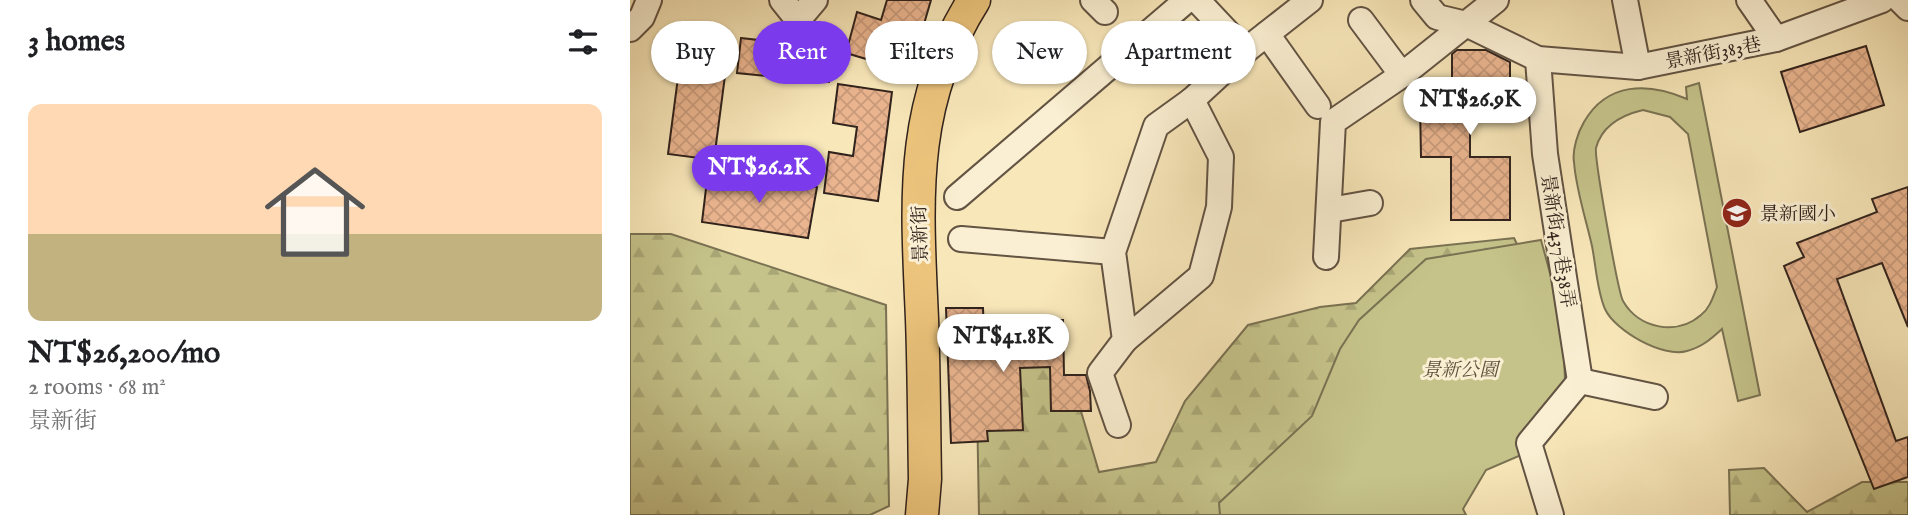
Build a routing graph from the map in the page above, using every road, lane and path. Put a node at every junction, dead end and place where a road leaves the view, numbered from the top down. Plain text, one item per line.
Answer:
1 (649, 0) edge
2 (782, 0) edge
3 (815, 0) edge
4 (974, 0) edge
5 (1187, 0) edge
6 (1197, 0) edge
7 (1423, 0) edge
8 (1496, 0) edge
9 (1625, 0) edge
10 (1749, 0) edge
11 (1900, 0) edge
12 (1303, 2) edge
13 (1873, 2) edge
14 (1908, 8) edge
15 (1361, 20) dead end
16 (1217, 21) edge
17 (1466, 24) junction
18 (630, 29) edge
19 (1267, 34) junction
20 (1776, 39) junction
21 (1256, 42) edge
22 (1538, 59) junction
23 (1638, 68) junction
24 (1402, 75) junction
25 (1209, 84) edge
26 (1192, 100) junction
27 (1318, 106) dead end
28 (957, 197) dead end
29 (1370, 203) dead end
30 (1329, 209) junction
31 (961, 239) dead end
32 (1113, 252) junction
33 (1326, 257) dead end
34 (1125, 340) junction
35 (1580, 381) junction
36 (1655, 397) dead end
37 (1118, 425) dead end
38 (920, 505) edge
39 (1550, 515) edge

1 - 18 lane
2 - 3 lane
4 - 38 main road, 景新街
5 - 28 lane
6 - 16 lane
7 - 17 lane
8 - 17 lane
9 - 23 lane
10 - 20 lane
11 - 14 lane
12 - 19 lane
13 - 20 lane, 景新街383巷
15 - 24 lane
17 - 22 lane
17 - 24 lane
19 - 21 lane
19 - 27 lane
20 - 23 lane, 景新街383巷
22 - 23 lane, 景新街383巷
22 - 35 lane, 景新街437巷38弄
24 - 30 lane
25 - 26 lane
26 - 32 lane
26 - 34 lane
29 - 30 lane
30 - 33 lane
31 - 32 lane
32 - 34 lane
34 - 37 lane
35 - 36 lane
35 - 39 lane

